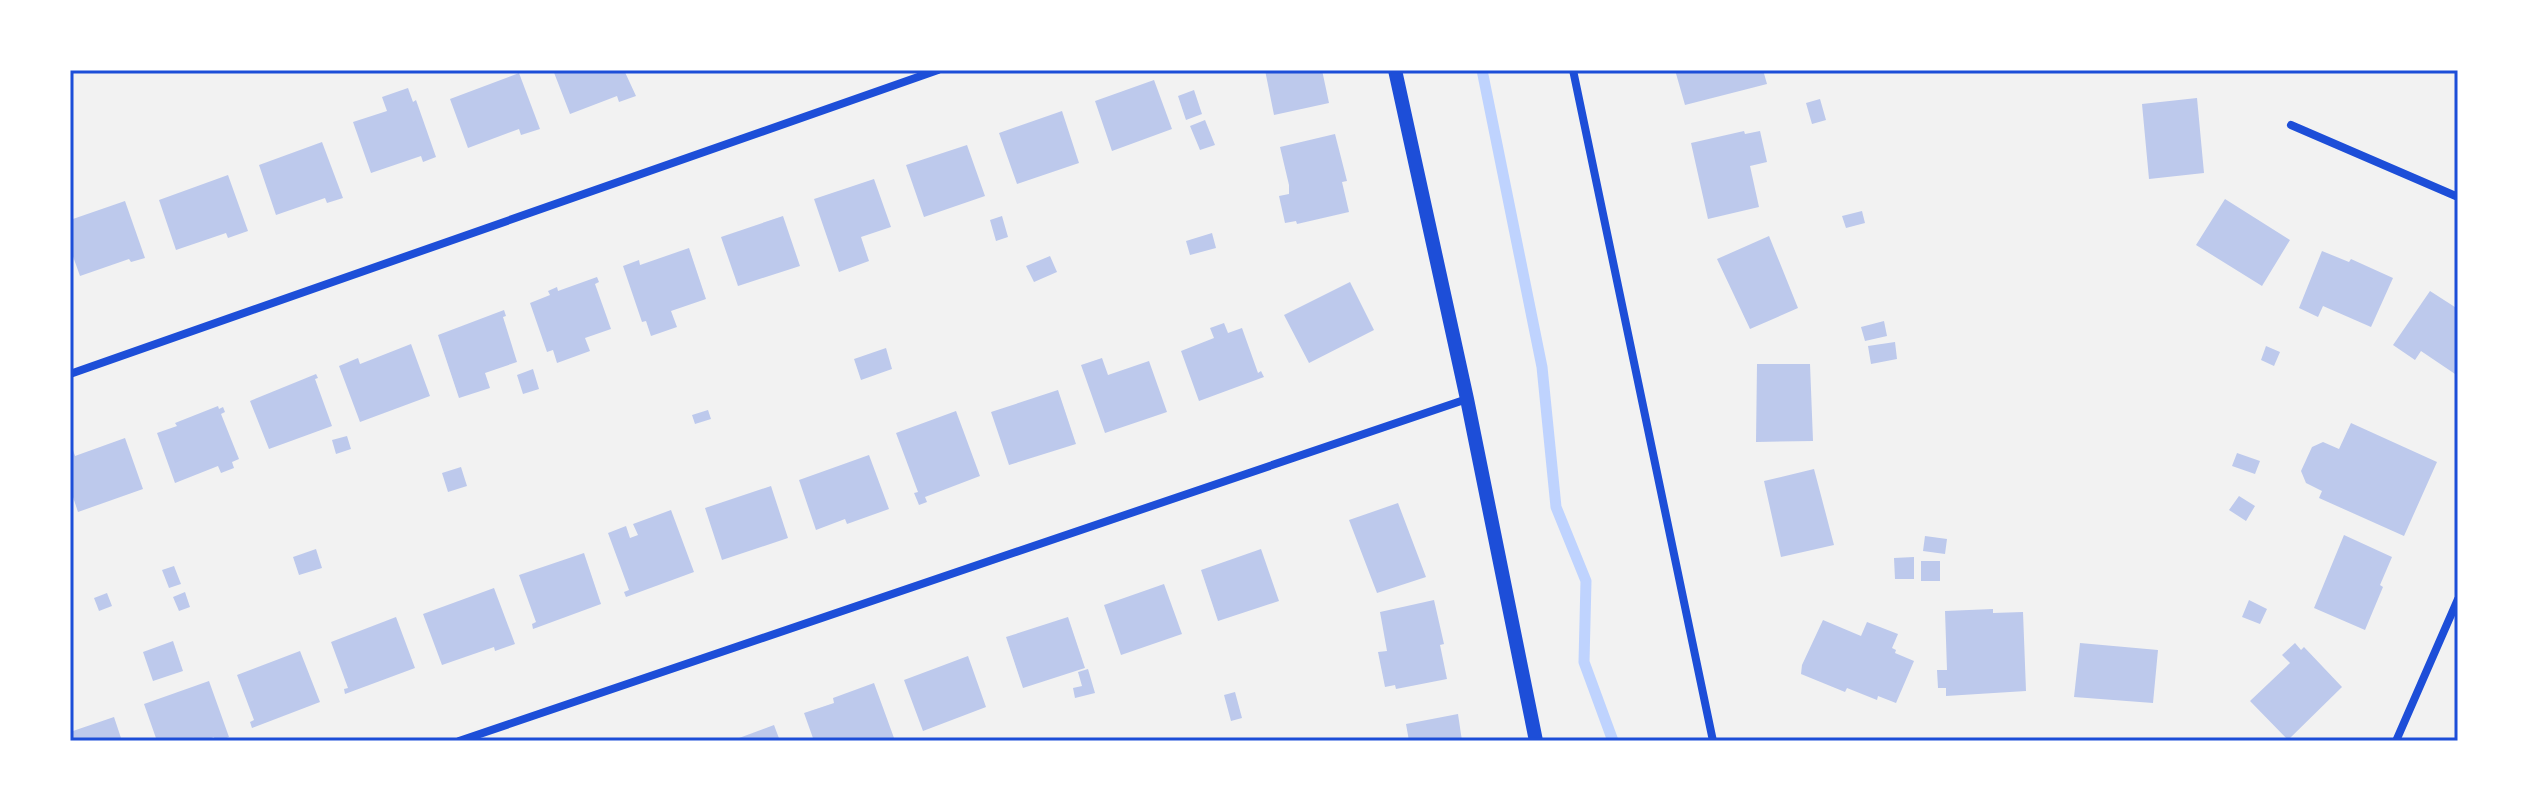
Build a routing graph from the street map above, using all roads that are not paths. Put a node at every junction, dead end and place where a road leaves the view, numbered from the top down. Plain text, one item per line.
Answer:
1 (938, 70) edge
2 (1395, 70) edge
3 (1573, 70) edge
4 (2291, 125) dead end
5 (2458, 197) edge
6 (70, 374) edge
7 (1467, 399) junction
8 (2458, 599) edge
9 (459, 741) edge
10 (1536, 741) edge
11 (1713, 741) edge
12 (2396, 741) edge

1 - 6 street
2 - 7 street
3 - 11 street
4 - 5 street
7 - 9 street
7 - 10 street
8 - 12 street

